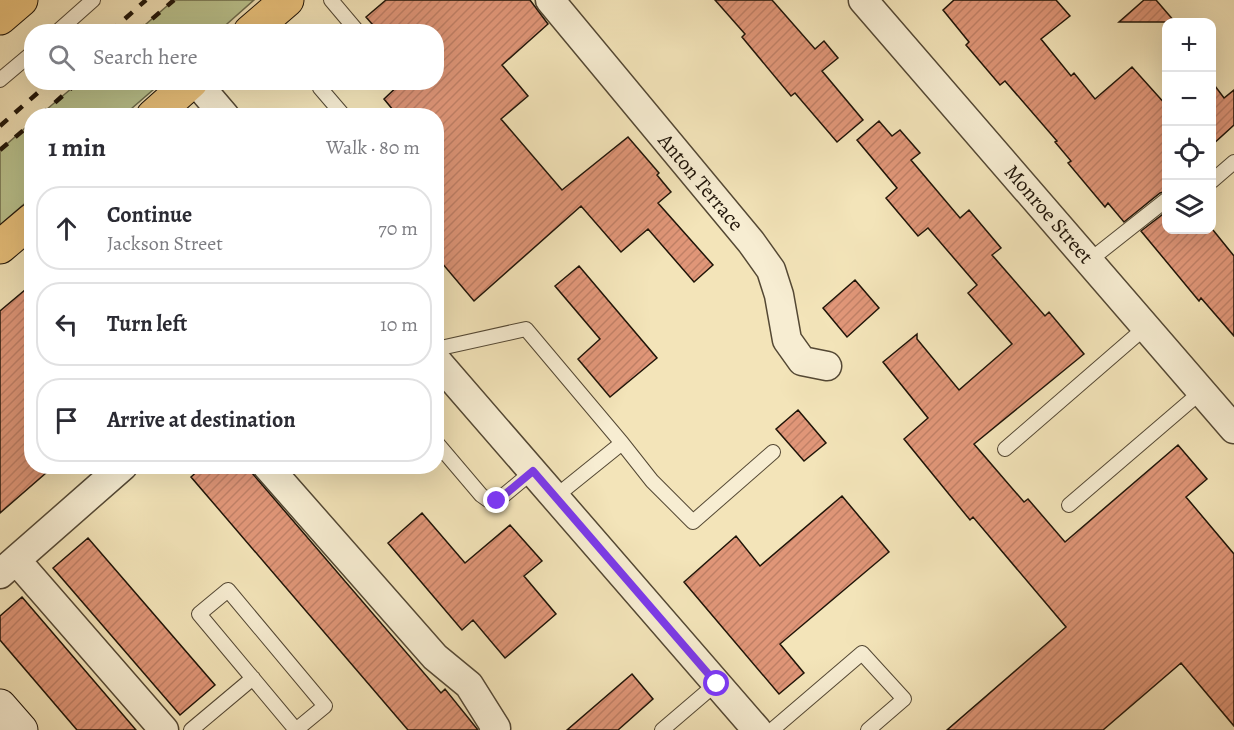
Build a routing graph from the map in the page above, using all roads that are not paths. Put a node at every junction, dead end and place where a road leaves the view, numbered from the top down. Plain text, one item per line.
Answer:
1 (21, 0) edge
2 (93, 0) edge
3 (287, 0) edge
4 (331, 0) edge
5 (550, 0) edge
6 (863, 0) edge
7 (0, 18) edge
8 (66, 24) edge
9 (259, 24) edge
10 (351, 24) edge
11 (24, 60) edge
12 (0, 81) edge
13 (182, 90) edge
14 (203, 90) edge
15 (322, 90) edge
16 (162, 108) edge
17 (218, 108) edge
18 (337, 108) edge
19 (1234, 162) edge
20 (1213, 180) edge
21 (1162, 204) edge
22 (24, 227) edge
23 (0, 247) edge
24 (1090, 261) junction
25 (1146, 326) junction
26 (444, 347) edge
27 (827, 366) dead end
28 (444, 369) edge
29 (1202, 391) junction
30 (1234, 429) edge
31 (621, 443) junction
32 (1005, 449) dead end
33 (444, 451) edge
34 (773, 452) dead end
35 (533, 471) junction
36 (114, 474) edge
37 (274, 474) edge
38 (555, 497) junction
39 (1069, 505) dead end
40 (8, 567) edge
41 (253, 678) junction
42 (717, 684) junction
43 (161, 727) edge
44 (191, 730) edge
45 (494, 730) edge
46 (662, 730) edge
47 (757, 730) edge
48 (772, 730) edge
49 (868, 730) edge

1 - 7 main road
2 - 8 lane
3 - 9 main road
4 - 10 lane
5 - 27 street, Anton Terrace
6 - 24 street, Monroe Street
11 - 12 lane
13 - 16 main road
14 - 17 street
15 - 18 lane
19 - 20 lane
21 - 24 lane
22 - 23 main road
24 - 25 street, Monroe Street
25 - 29 street, Monroe Street
25 - 32 lane
26 - 31 lane
28 - 35 street
29 - 30 street, Monroe Street
29 - 39 lane
31 - 34 lane
31 - 38 lane
33 - 35 lane
35 - 38 street
36 - 40 street
37 - 45 street
38 - 42 street
40 - 43 street
41 - 41 lane
41 - 44 lane
42 - 46 lane
42 - 47 street
48 - 49 lane

